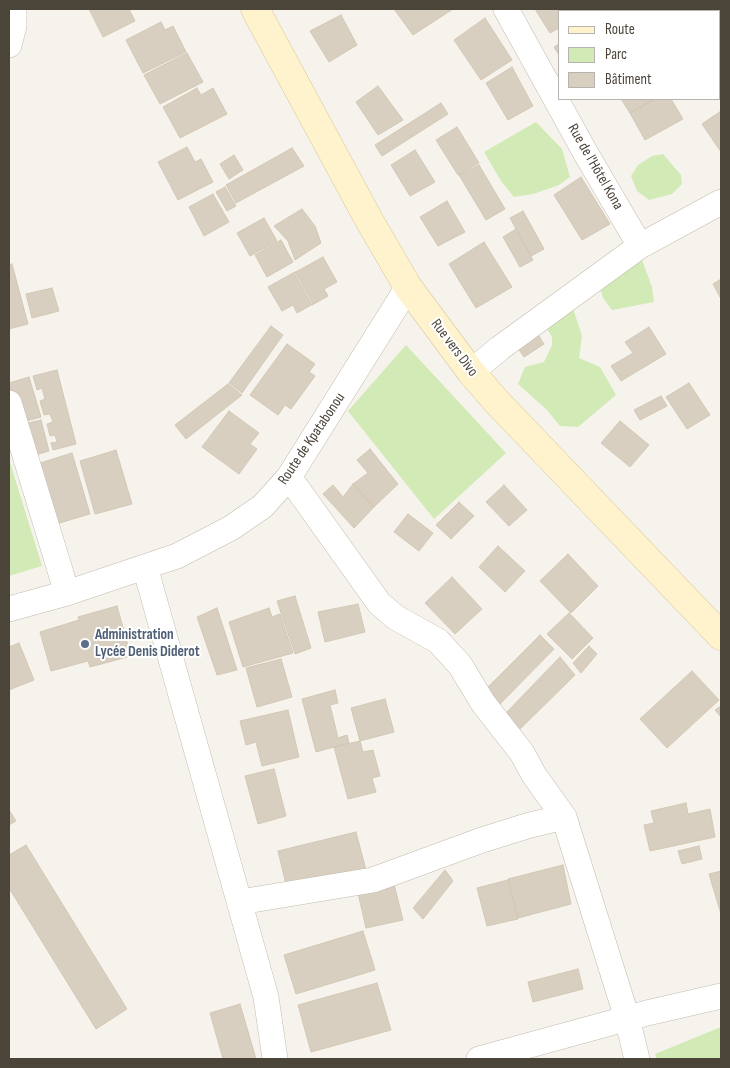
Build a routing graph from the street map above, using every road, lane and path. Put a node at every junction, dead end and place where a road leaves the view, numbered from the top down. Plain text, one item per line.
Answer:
1 (14, 9) edge
2 (255, 9) edge
3 (506, 9) edge
4 (9, 45) edge
5 (721, 202) edge
6 (640, 246) junction
7 (408, 287) junction
8 (471, 372) junction
9 (9, 403) edge
10 (289, 477) junction
11 (145, 567) junction
12 (68, 593) junction
13 (9, 609) edge
14 (721, 636) edge
15 (564, 817) junction
16 (240, 902) junction
17 (721, 996) edge
18 (628, 1018) junction
19 (275, 1059) edge
20 (479, 1059) edge
21 (637, 1059) edge

1 - 4 street
2 - 7 main road, Rue vers Divo
3 - 6 street, Rue de l'Hôtel Kona
5 - 6 street
6 - 8 street
7 - 8 main road, Rue vers Divo
7 - 10 street, Route de Kpatabonou
8 - 14 main road, Rue vers Divo
9 - 12 street
10 - 11 street, Route de Kpatabonou
10 - 15 street
11 - 12 street, Route de Kpatabonou
11 - 16 street
12 - 13 street, Route de Kpatabonou
15 - 16 street
15 - 18 street
16 - 19 street
17 - 18 street
18 - 20 street
18 - 21 street

